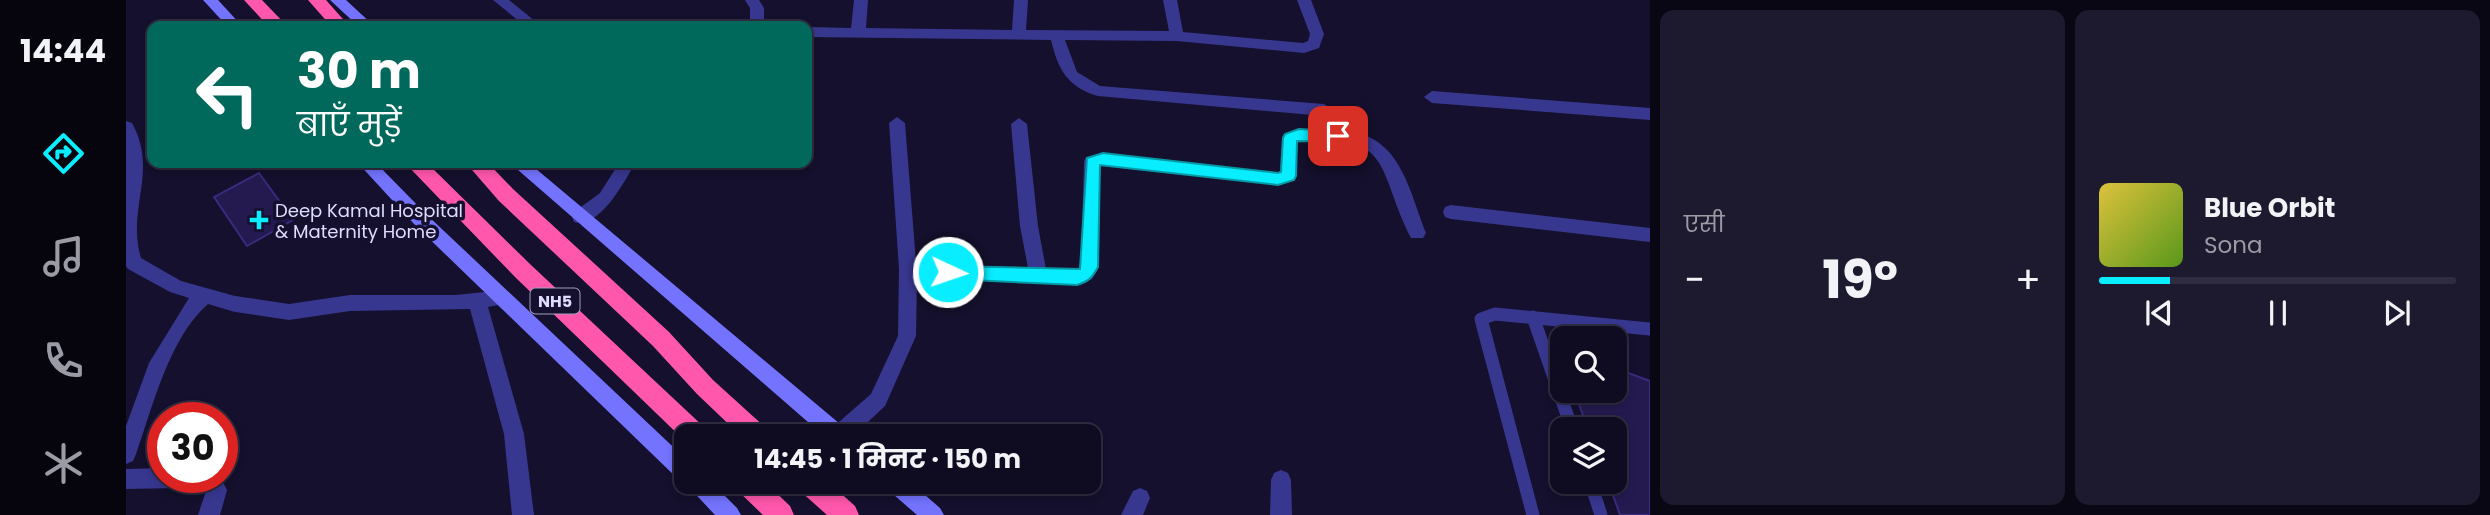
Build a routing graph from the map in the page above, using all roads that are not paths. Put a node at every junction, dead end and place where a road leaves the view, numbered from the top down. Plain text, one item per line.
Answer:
1 (210, 0) edge
2 (252, 0) edge
3 (316, 0) edge
4 (337, 0) edge
5 (500, 0) edge
6 (752, 0) edge
7 (861, 0) edge
8 (1021, 0) edge
9 (1170, 0) edge
10 (1304, 0) edge
11 (230, 21) edge
12 (273, 21) edge
13 (336, 21) edge
14 (361, 21) edge
15 (527, 21) edge
16 (757, 21) edge
17 (812, 33) edge
18 (858, 33) junction
19 (1056, 33) junction
20 (1020, 35) junction
21 (1177, 36) junction
22 (1432, 97) dead end
23 (1324, 110) dead end
24 (1650, 114) edge
25 (897, 123) dead end
26 (1019, 124) dead end
27 (126, 127) edge
28 (371, 168) edge
29 (420, 168) edge
30 (481, 168) edge
31 (524, 168) edge
32 (624, 168) edge
33 (1451, 212) dead end
34 (580, 217) junction
35 (1418, 233) dead end
36 (1650, 235) edge
37 (130, 264) edge
38 (908, 270) junction
39 (1038, 275) junction
40 (206, 295) junction
41 (503, 298) junction
42 (477, 301) junction
43 (1533, 317) junction
44 (1650, 329) edge
45 (1568, 417) edge
46 (685, 424) edge
47 (745, 424) edge
48 (825, 424) edge
49 (852, 424) edge
50 (128, 448) edge
51 (674, 462) edge
52 (126, 479) edge
53 (147, 479) edge
54 (1281, 480) dead end
55 (216, 493) edge
56 (708, 494) edge
57 (759, 494) edge
58 (823, 494) edge
59 (908, 494) edge
60 (1594, 494) edge
61 (209, 515) edge
62 (523, 515) edge
63 (730, 515) edge
64 (781, 515) edge
65 (846, 515) edge
66 (933, 515) edge
67 (1280, 515) edge
68 (1533, 515) edge
69 (1601, 515) edge

1 - 11 main road
2 - 12 highway
3 - 13 highway
4 - 14 main road
5 - 15 street
6 - 16 street
7 - 18 street
8 - 20 street
9 - 21 street
10 - 21 street
17 - 18 street
18 - 20 street
19 - 20 street
19 - 21 street
19 - 23 street
22 - 24 street
25 - 38 street
26 - 39 street
27 - 37 street
28 - 41 main road
29 - 46 highway, NH5
30 - 47 highway, NH5
31 - 34 main road
32 - 34 street
33 - 36 street
34 - 48 main road
35 - 39 street
37 - 40 street
38 - 39 street
38 - 49 street
40 - 42 street
40 - 50 street
41 - 42 street
41 - 51 main road
42 - 62 street
43 - 44 lane
43 - 45 lane
43 - 68 lane
52 - 53 street
54 - 67 street
55 - 61 street
56 - 63 main road
57 - 64 highway
58 - 65 highway
59 - 66 main road
60 - 69 lane

